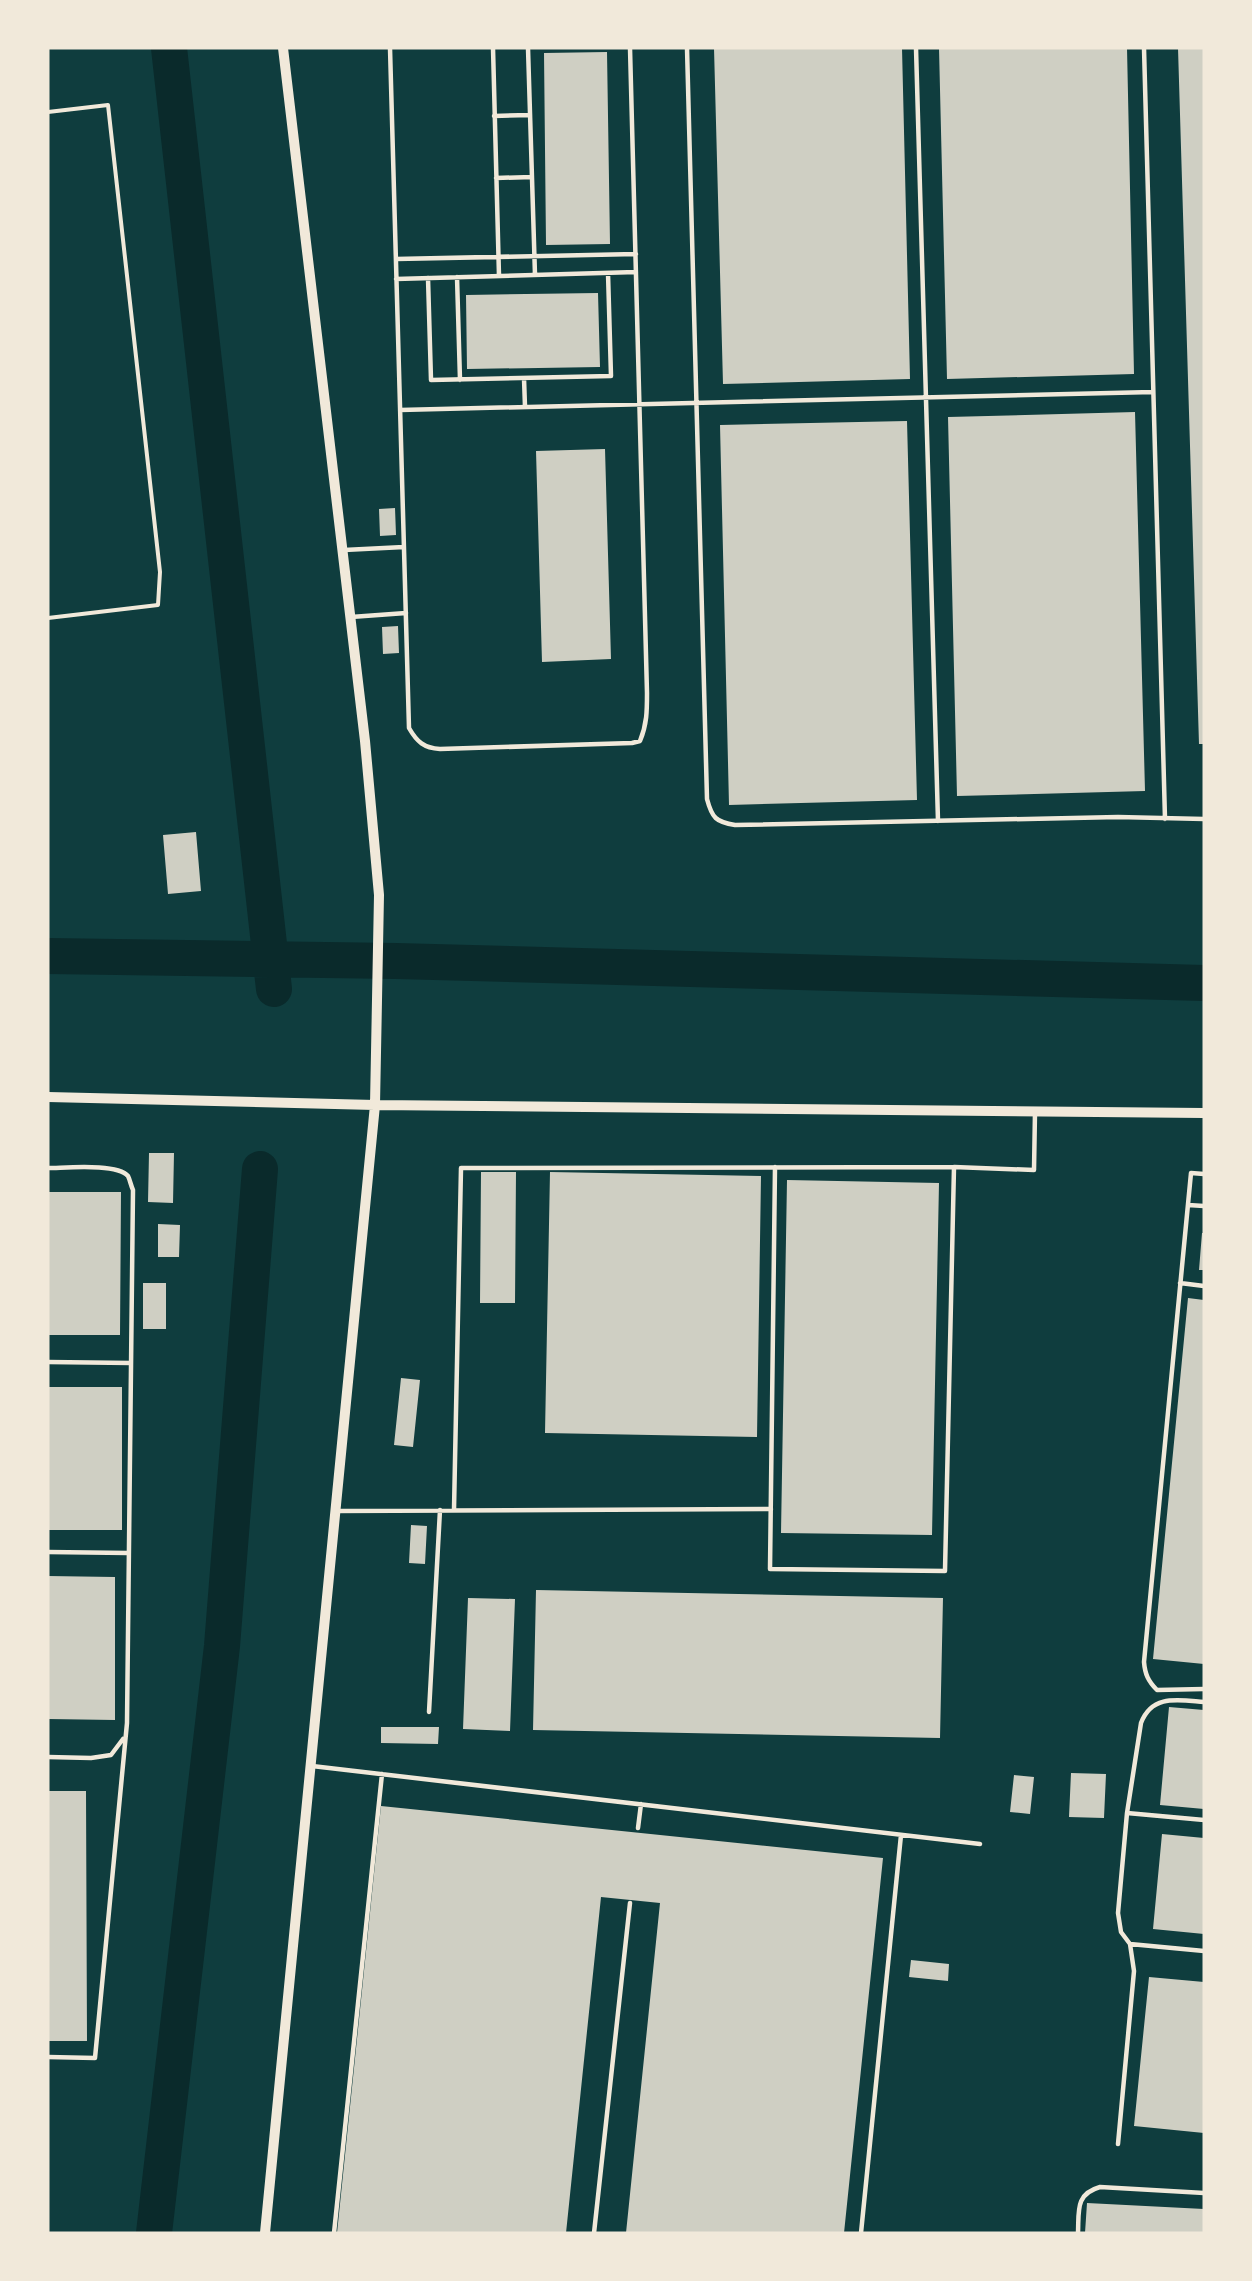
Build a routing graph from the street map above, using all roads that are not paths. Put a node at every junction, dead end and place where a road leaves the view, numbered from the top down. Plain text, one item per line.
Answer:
1 (283, 48) edge
2 (390, 48) edge
3 (493, 48) edge
4 (528, 48) edge
5 (630, 48) edge
6 (687, 48) edge
7 (916, 48) edge
8 (1144, 48) edge
9 (530, 115) junction
10 (494, 116) junction
11 (532, 177) junction
12 (496, 178) junction
13 (636, 254) junction
14 (534, 256) junction
15 (498, 257) junction
16 (396, 259) junction
17 (636, 272) junction
18 (608, 273) junction
19 (535, 275) junction
20 (499, 276) junction
21 (457, 277) junction
22 (428, 278) junction
23 (396, 279) junction
24 (524, 378) junction
25 (460, 380) junction
26 (1153, 392) junction
27 (926, 398) junction
28 (697, 403) junction
29 (640, 404) junction
30 (525, 407) junction
31 (400, 410) junction
32 (404, 547) junction
33 (343, 550) junction
34 (406, 613) junction
35 (351, 617) junction
36 (1165, 819) junction
37 (1204, 819) edge
38 (938, 821) junction
39 (48, 1097) edge
40 (375, 1105) junction
41 (1035, 1112) junction
42 (1204, 1113) edge
43 (775, 1167) junction
44 (954, 1167) junction
45 (48, 1168) edge
46 (1204, 1174) edge
47 (1188, 1205) junction
48 (1204, 1206) edge
49 (1180, 1283) junction
50 (1204, 1286) edge
51 (48, 1362) edge
52 (131, 1363) junction
53 (771, 1509) junction
54 (440, 1510) junction
55 (454, 1510) junction
56 (336, 1511) junction
57 (48, 1552) edge
58 (128, 1553) junction
59 (1204, 1689) edge
60 (1204, 1702) edge
61 (429, 1712) dead end
62 (123, 1739) junction
63 (48, 1757) edge
64 (310, 1766) junction
65 (382, 1774) junction
66 (641, 1804) junction
67 (1127, 1813) junction
68 (1204, 1820) edge
69 (638, 1828) dead end
70 (901, 1834) junction
71 (980, 1844) dead end
72 (630, 1903) dead end
73 (1130, 1944) junction
74 (1204, 1951) edge
75 (48, 2057) edge
76 (1118, 2144) dead end
77 (1204, 2193) edge
78 (265, 2233) edge
79 (334, 2233) edge
80 (594, 2233) edge
81 (861, 2233) edge
82 (1077, 2233) edge

1 - 33 street
2 - 16 lane
3 - 10 lane
4 - 9 lane
5 - 13 lane
6 - 28 lane
7 - 27 lane
8 - 26 lane
9 - 10 lane
9 - 11 lane
10 - 12 lane
11 - 12 lane
11 - 14 lane
12 - 15 lane
13 - 14 lane
13 - 17 lane
14 - 15 lane
14 - 19 lane
15 - 16 lane
15 - 20 lane
16 - 23 lane
17 - 18 lane
17 - 29 lane
18 - 19 lane
18 - 24 lane
19 - 20 lane
20 - 21 lane
21 - 22 lane
21 - 25 lane
22 - 23 lane
22 - 25 lane
23 - 31 lane
24 - 25 lane
24 - 30 lane
26 - 27 lane
26 - 36 lane
27 - 28 lane
27 - 38 lane
28 - 29 lane
28 - 38 lane
29 - 30 lane
29 - 34 lane
30 - 31 lane
31 - 32 lane
32 - 33 lane
32 - 34 lane
33 - 35 street
34 - 35 lane
35 - 40 street
36 - 37 lane
36 - 38 lane
39 - 40 street
40 - 41 street
40 - 56 street
41 - 42 street
41 - 44 lane
43 - 44 lane
43 - 53 lane
43 - 55 lane
44 - 53 lane
45 - 52 lane
46 - 47 lane
47 - 48 lane
47 - 49 lane
49 - 50 lane
49 - 59 lane
51 - 52 lane
52 - 58 lane
53 - 55 lane
54 - 55 lane
54 - 56 lane
54 - 61 lane
56 - 64 street
57 - 58 lane
58 - 62 lane
60 - 67 lane
62 - 63 lane
62 - 75 lane
64 - 65 lane
64 - 78 street
65 - 66 lane
65 - 79 lane
66 - 69 lane
66 - 70 lane
67 - 68 lane
67 - 73 lane
70 - 71 lane
70 - 81 lane
72 - 80 lane
73 - 74 lane
73 - 76 lane
77 - 82 lane

